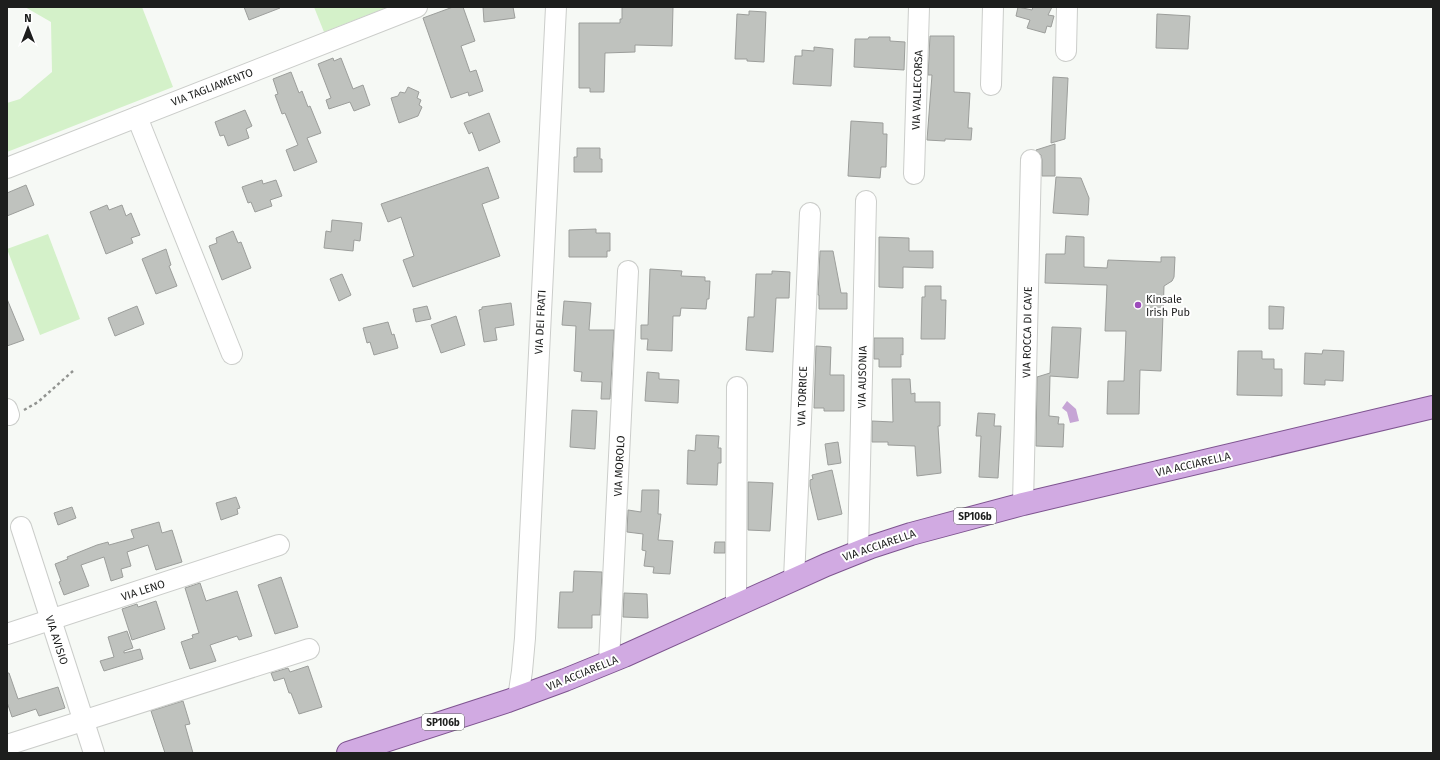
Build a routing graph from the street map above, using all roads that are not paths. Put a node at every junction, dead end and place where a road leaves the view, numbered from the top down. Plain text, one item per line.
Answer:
1 (417, 7) edge
2 (556, 7) edge
3 (919, 7) edge
4 (993, 7) edge
5 (1067, 7) edge
6 (1066, 52) dead end
7 (991, 86) dead end
8 (137, 117) junction
9 (1031, 160) dead end
10 (7, 168) edge
11 (914, 174) dead end
12 (866, 201) dead end
13 (810, 214) dead end
14 (628, 271) dead end
15 (232, 354) dead end
16 (737, 387) dead end
17 (1433, 407) edge
18 (1023, 504) junction
19 (21, 527) dead end
20 (280, 546) dead end
21 (858, 552) junction
22 (794, 579) junction
23 (736, 605) junction
24 (51, 620) junction
25 (7, 634) edge
26 (309, 649) dead end
27 (609, 662) junction
28 (528, 694) junction
29 (83, 721) junction
30 (7, 745) edge
31 (94, 753) edge
32 (348, 753) edge

1 - 8 street, VIA TAGLIAMENTO
2 - 28 street, VIA DEI FRATI
3 - 11 street, VIA VALLECORSA
4 - 7 street
5 - 6 street
8 - 10 street, VIA TAGLIAMENTO
8 - 15 street
9 - 18 street, VIA ROCCA DI CAVE
12 - 21 street, VIA AUSONIA
13 - 22 street, VIA TORRICE
14 - 27 street, VIA MOROLO
16 - 23 street
17 - 18 main road, VIA ACCIARELLA / SP106b
18 - 21 main road, VIA ACCIARELLA / SP106b
19 - 24 street, VIA AVISIO
20 - 24 street, VIA LENO
21 - 22 main road, VIA ACCIARELLA / SP106b
22 - 23 main road, VIA ACCIARELLA / SP106b
23 - 27 main road, VIA ACCIARELLA / SP106b
24 - 25 street, VIA LENO
24 - 29 street, VIA AVISIO
26 - 29 street
27 - 28 main road, VIA ACCIARELLA / SP106b
28 - 32 main road, VIA ACCIARELLA / SP106b
29 - 30 street
29 - 31 street, VIA AVISIO

